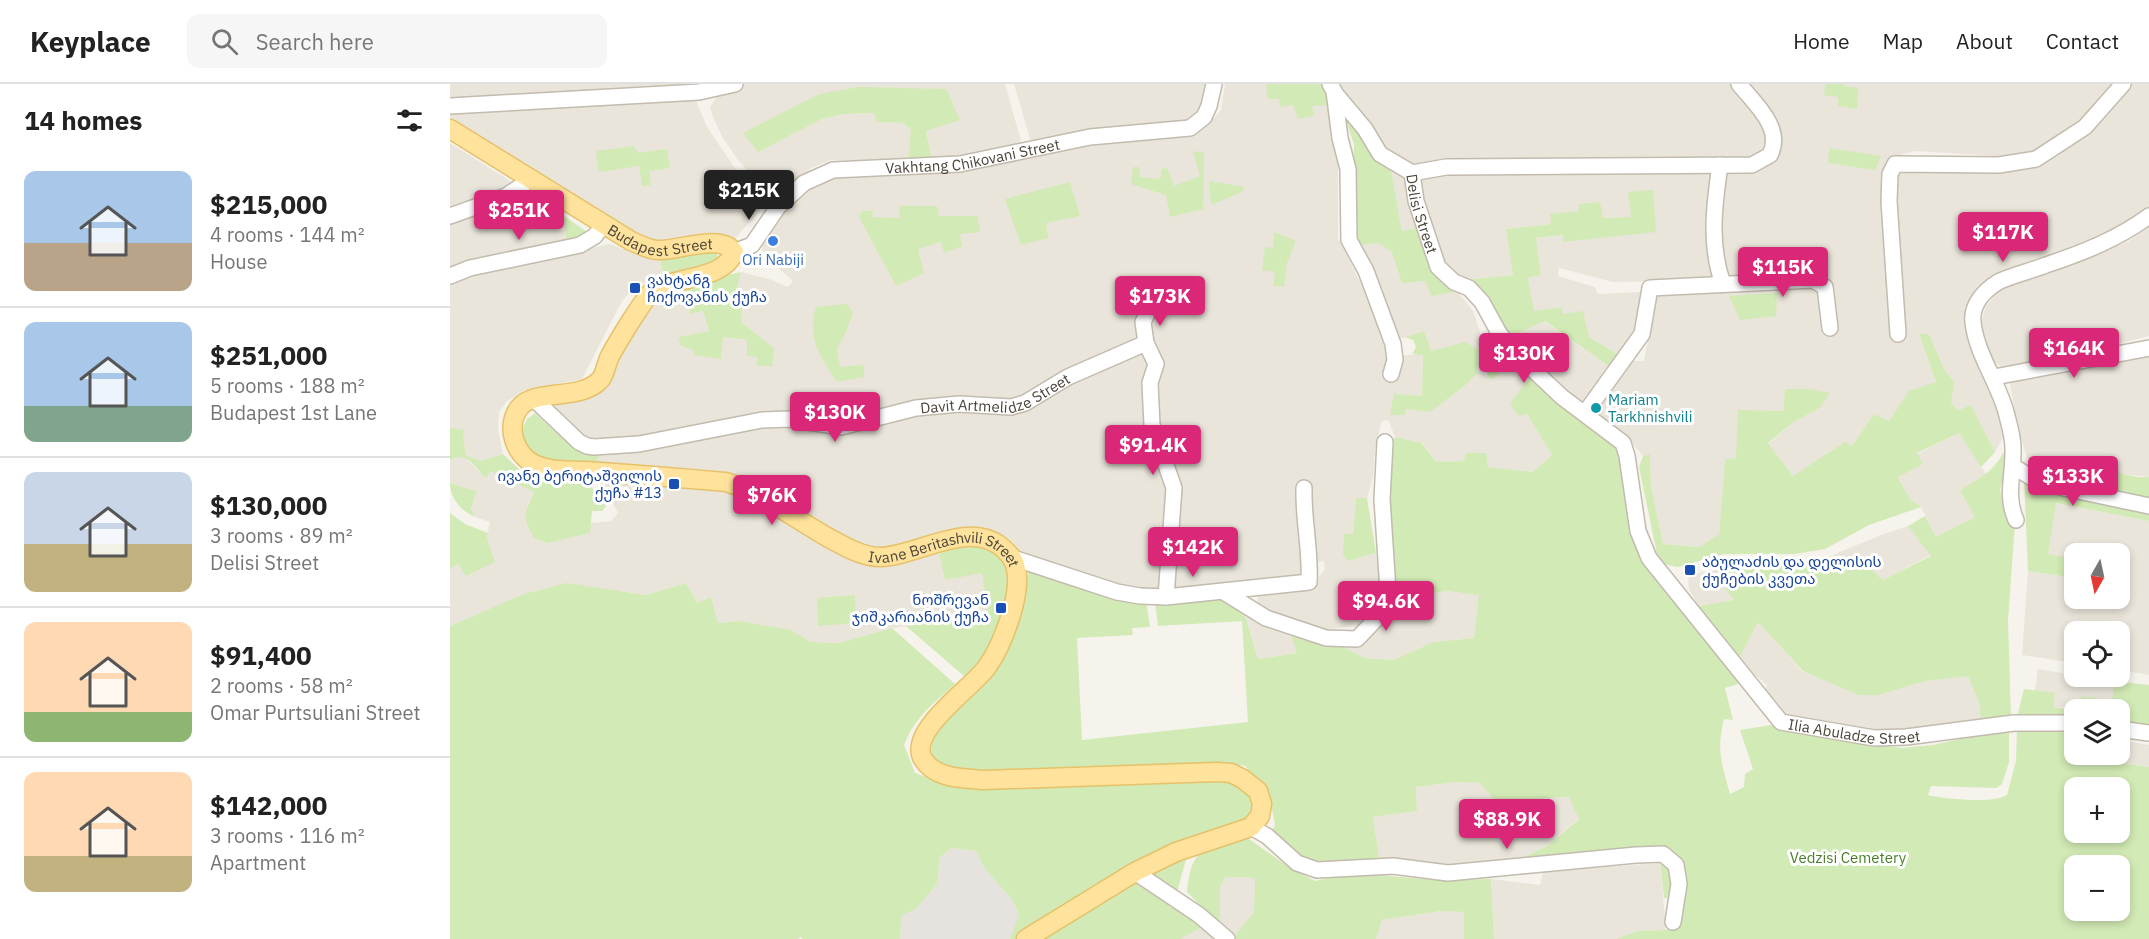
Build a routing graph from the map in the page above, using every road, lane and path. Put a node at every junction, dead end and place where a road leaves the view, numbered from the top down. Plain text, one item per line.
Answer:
1 (735, 84) edge
2 (1214, 84) edge
3 (1739, 84) edge
4 (2123, 84) edge
5 (1332, 88) edge
6 (450, 105) edge
7 (450, 129) edge
8 (1720, 165) junction
9 (1412, 173) junction
10 (530, 180) junction
11 (450, 216) edge
12 (2149, 216) edge
13 (603, 225) junction
14 (734, 252) junction
15 (450, 276) edge
16 (1723, 284) junction
17 (1157, 293) dead end
18 (1830, 328) dead end
19 (1898, 334) dead end
20 (1146, 343) junction
21 (2149, 348) edge
22 (1391, 374) dead end
23 (1994, 377) junction
24 (534, 399) junction
25 (1585, 413) junction
26 (1385, 442) dead end
27 (2013, 466) junction
28 (1304, 488) dead end
29 (2149, 506) edge
30 (2016, 520) dead end
31 (1013, 558) junction
32 (1666, 578) joint
33 (1224, 592) junction
34 (1166, 597) junction
35 (2064, 723) edge
36 (2130, 730) edge
37 (2149, 733) edge
38 (1251, 827) junction
39 (1136, 872) junction
40 (1673, 922) dead end
41 (1026, 939) edge
42 (1227, 939) edge

1 - 6 street
2 - 14 street, Vakhtang Chikovani Street
3 - 8 street, Delisi Street
4 - 19 street
5 - 9 street
5 - 22 street
7 - 10 main road, Budapest Street
8 - 9 street, Delisi Street
8 - 16 street
9 - 25 street, Delisi Street
10 - 11 street
10 - 13 main road, Budapest Street
12 - 23 street
13 - 14 main road, Budapest Street
13 - 15 street
14 - 24 main road, Budapest Street
16 - 18 street
16 - 25 street
17 - 20 street
20 - 24 street, Davit Artmelidze Street
20 - 34 street
21 - 23 street
23 - 27 street
24 - 31 main road, Ivane Beritashvili Street
25 - 32 street, Delisi Street
26 - 33 street
27 - 29 street
27 - 30 street
28 - 33 street
31 - 34 street
31 - 38 main road, Ivane Beritashvili Street
32 - 35 street, Ilia Abuladze Street
33 - 34 street
36 - 37 street
38 - 39 main road
38 - 40 street
39 - 41 main road
39 - 42 street

